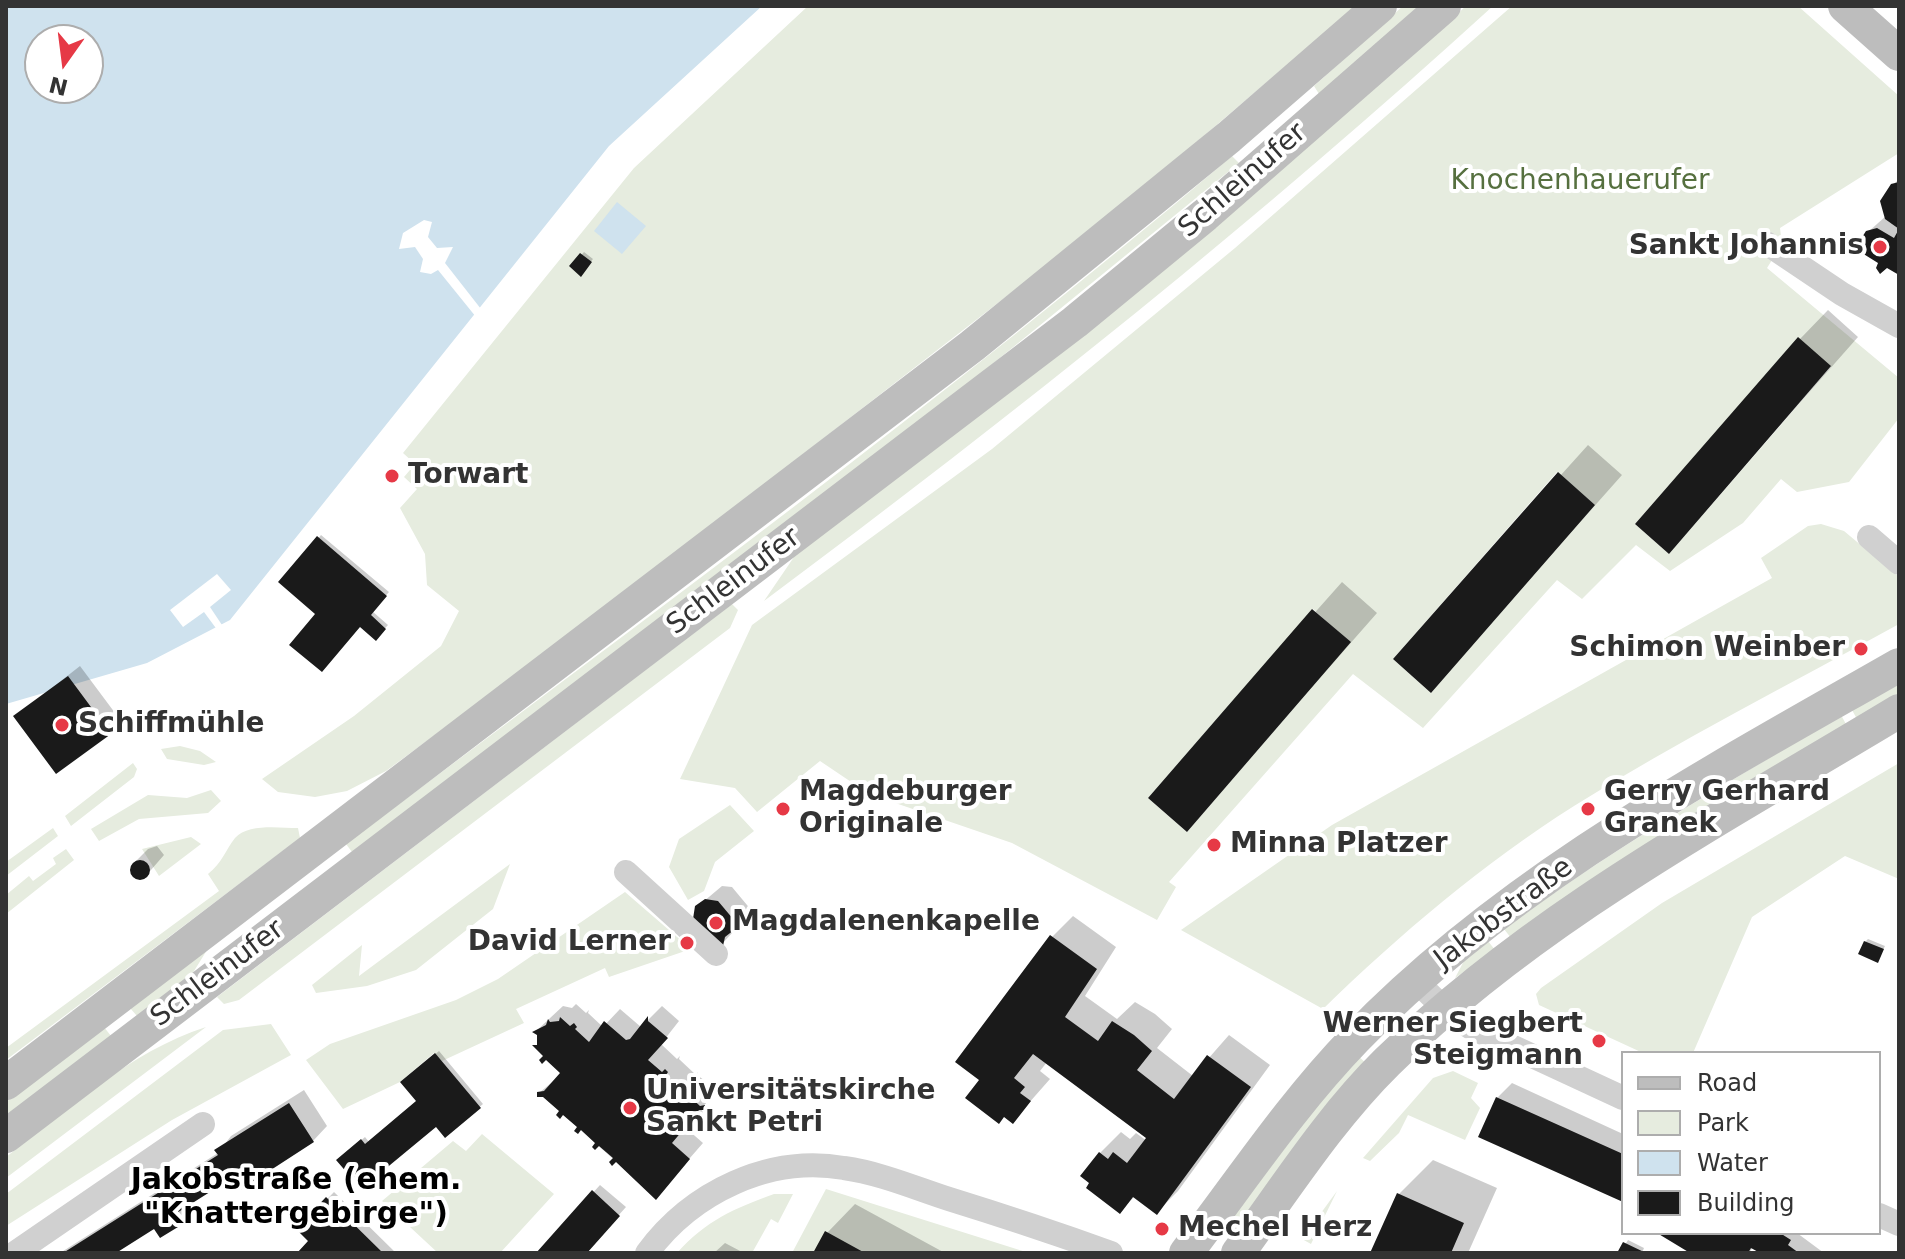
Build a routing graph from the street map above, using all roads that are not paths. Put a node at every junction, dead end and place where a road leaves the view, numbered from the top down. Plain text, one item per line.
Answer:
1 (1380, 6) edge
2 (1444, 6) edge
3 (1845, 6) edge
4 (1899, 54) edge
5 (1766, 243) dead end
6 (1899, 326) edge
7 (1869, 537) dead end
8 (1899, 563) edge
9 (1899, 665) edge
10 (1899, 711) edge
11 (626, 872) dead end
12 (716, 954) dead end
13 (1417, 982) junction
14 (1445, 1009) junction
15 (6, 1083) edge
16 (1621, 1097) edge
17 (203, 1124) dead end
18 (6, 1136) edge
19 (15, 1253) edge
20 (647, 1253) edge
21 (1111, 1253) edge
22 (1186, 1253) edge
23 (1238, 1253) edge

1 - 15 main road, Schleinufer
2 - 18 main road, Schleinufer
3 - 4 main road
5 - 6 street
7 - 8 street
9 - 13 main road, Jakobstraße
10 - 14 main road, Jakobstraße
11 - 12 street
13 - 14 street
13 - 22 main road, Jakobstraße
14 - 16 street
14 - 23 main road, Jakobstraße
17 - 19 street
20 - 21 street

